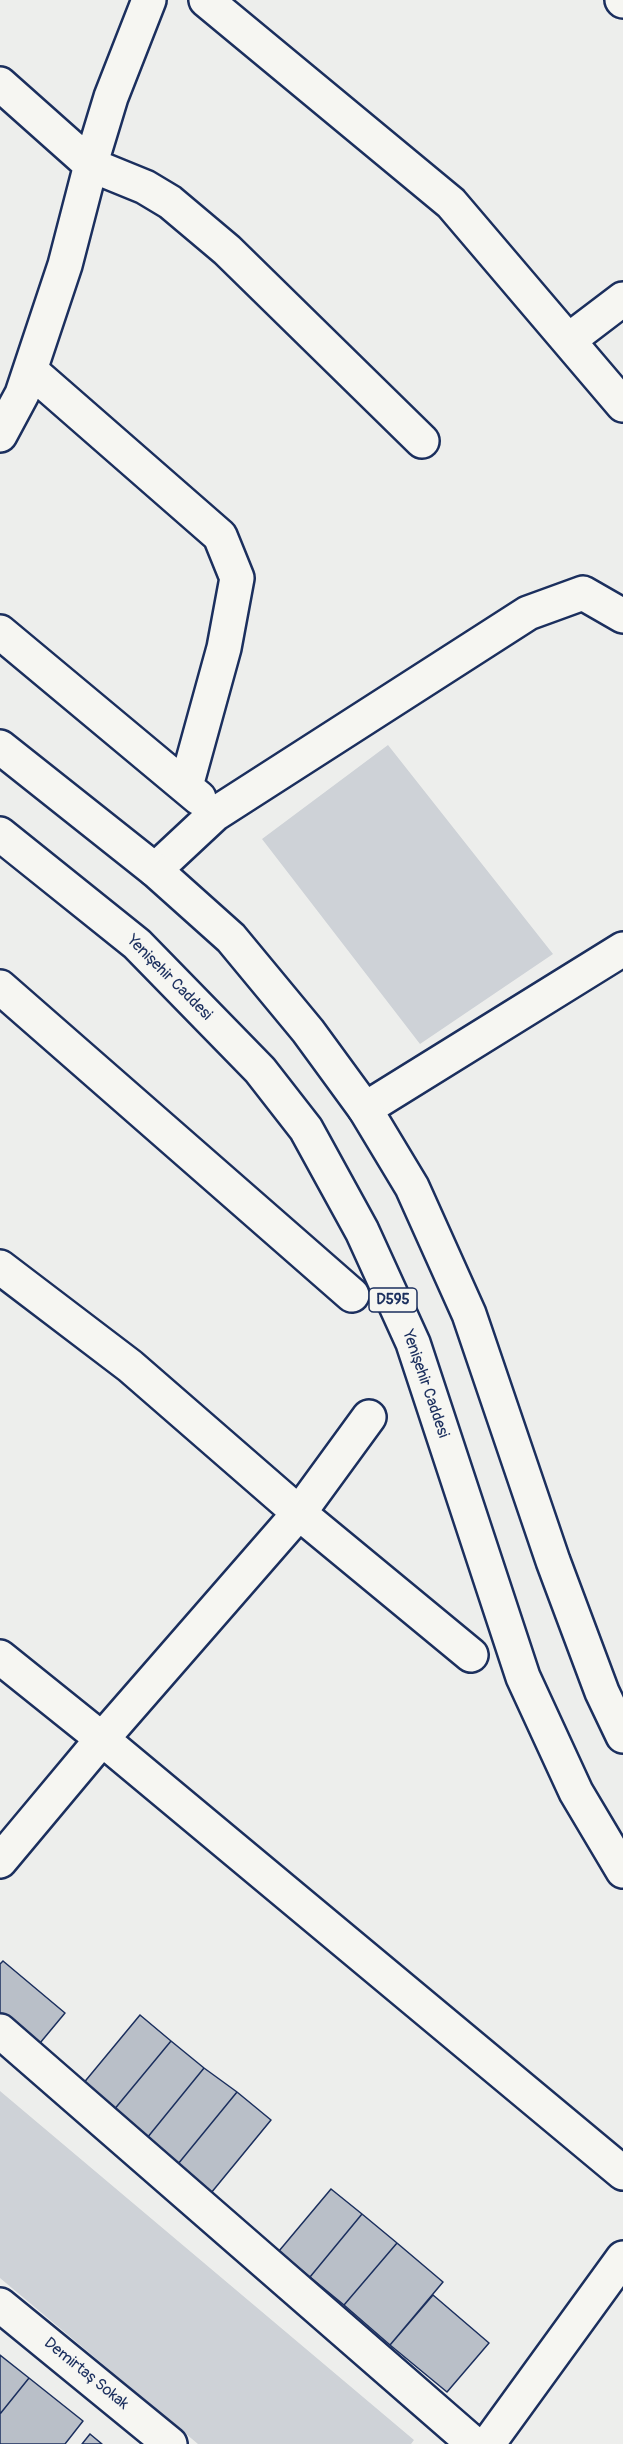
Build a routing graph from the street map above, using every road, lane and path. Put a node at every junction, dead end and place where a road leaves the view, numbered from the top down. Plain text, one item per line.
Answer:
1 (149, 0) edge
2 (226, 6) edge
3 (0, 84) edge
4 (91, 165) junction
5 (623, 299) edge
6 (569, 340) junction
7 (30, 370) junction
8 (623, 405) edge
9 (0, 435) edge
10 (422, 441) dead end
11 (623, 616) edge
12 (0, 632) edge
13 (0, 747) edge
14 (186, 786) junction
15 (215, 814) junction
16 (0, 834) edge
17 (155, 870) junction
18 (623, 949) edge
19 (0, 987) edge
20 (365, 1109) junction
21 (0, 1267) edge
22 (352, 1295) dead end
23 (369, 1416) dead end
24 (299, 1513) junction
25 (471, 1655) dead end
26 (0, 1657) edge
27 (623, 1736) edge
28 (102, 1738) junction
29 (0, 1861) edge
30 (623, 1871) edge
31 (0, 2031) edge
32 (623, 2173) edge
33 (623, 2258) edge
34 (0, 2305) edge
35 (170, 2444) edge
36 (474, 2444) edge
37 (488, 2444) edge

1 - 4 main road
2 - 6 main road
3 - 4 main road
4 - 7 main road
4 - 10 main road
5 - 6 main road
6 - 8 main road
7 - 9 main road
7 - 14 main road
11 - 15 main road
12 - 14 main road
13 - 17 main road
14 - 15 main road
15 - 17 main road
16 - 30 main road, Yenişehir Caddesi / D595
17 - 20 main road
18 - 20 main road
19 - 22 main road
20 - 27 main road
21 - 24 main road
23 - 24 main road
24 - 25 main road
24 - 28 main road
26 - 28 main road
28 - 29 main road
28 - 32 main road
31 - 36 main road
33 - 37 main road
34 - 35 main road, Demirtaş Sokak

